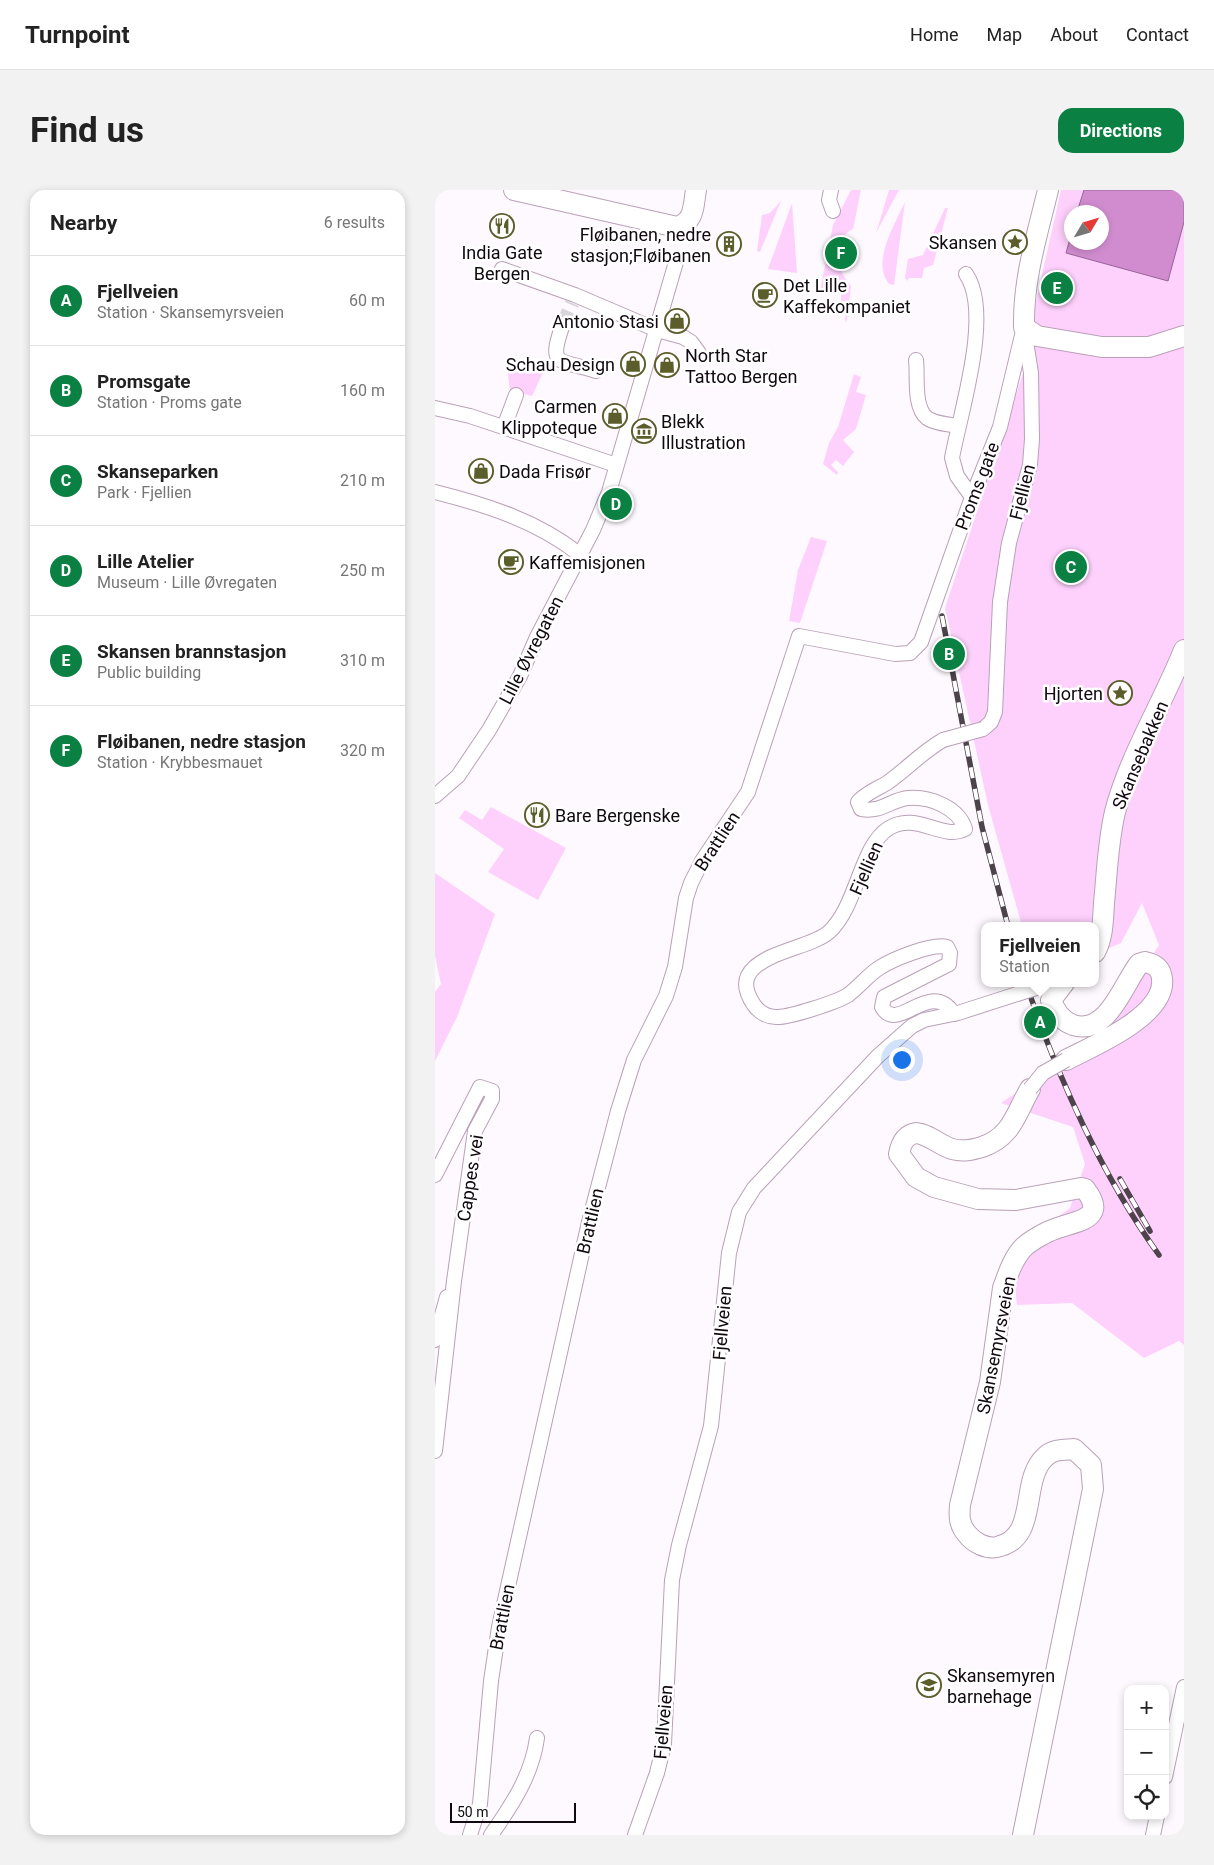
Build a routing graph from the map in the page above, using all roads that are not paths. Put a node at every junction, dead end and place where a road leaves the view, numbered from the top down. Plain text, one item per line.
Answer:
1 (518, 190) edge
2 (831, 190) edge
3 (1047, 190) edge
4 (695, 199) edge
5 (833, 211) dead end
6 (676, 262) dead end
7 (502, 270) dead end
8 (966, 274) dead end
9 (563, 324) tunnel mouth
10 (1024, 327) junction
11 (657, 330) junction
12 (1184, 336) edge
13 (699, 353) dead end
14 (916, 360) dead end
15 (596, 371) dead end
16 (516, 395) dead end
17 (435, 408) edge
18 (958, 426) junction
19 (504, 427) junction
20 (616, 465) junction
21 (435, 492) edge
22 (972, 497) junction
23 (579, 554) junction
24 (799, 636) joint
25 (1184, 650) edge
26 (435, 796) edge
27 (1099, 939) edge
28 (1043, 987) edge
29 (1061, 987) edge
30 (955, 1014) junction
31 (1066, 1060) joint
32 (1030, 1089) joint
33 (435, 1175) edge
34 (454, 1280) junction
35 (435, 1340) edge
36 (435, 1451) edge
37 (1184, 1687) edge
38 (537, 1738) dead end
39 (1165, 1775) edge
40 (1156, 1820) edge
41 (470, 1835) edge
42 (491, 1835) edge
43 (635, 1835) edge
44 (1023, 1835) edge
45 (1153, 1835) edge

1 - 4 street
2 - 5 street
3 - 10 street
6 - 11 street, Lille Øvregaten
7 - 11 street
8 - 18 street
9 - 15 street
10 - 12 street
10 - 22 street, Proms gate
10 - 30 street, Fjellien, bridge
11 - 13 street
11 - 20 street, Lille Øvregaten
14 - 18 street
16 - 19 street
17 - 19 street
18 - 22 street
19 - 20 street
20 - 23 street, Lille Øvregaten
21 - 23 street
22 - 24 street, Proms gate
23 - 26 street, Lille Øvregaten
24 - 41 street, Brattlien
25 - 27 street, Skansebakken
28 - 30 street, Fjellveien, bridge
29 - 31 street, Skansemyrsveien
30 - 43 street, Fjellveien
31 - 32 street, Skansemyrsveien, bridge
32 - 44 street, Skansemyrsveien
33 - 34 street, Cappes vei
34 - 35 street, Cappes vei
34 - 36 street, Cappes vei
37 - 39 street
38 - 42 street
40 - 45 street

